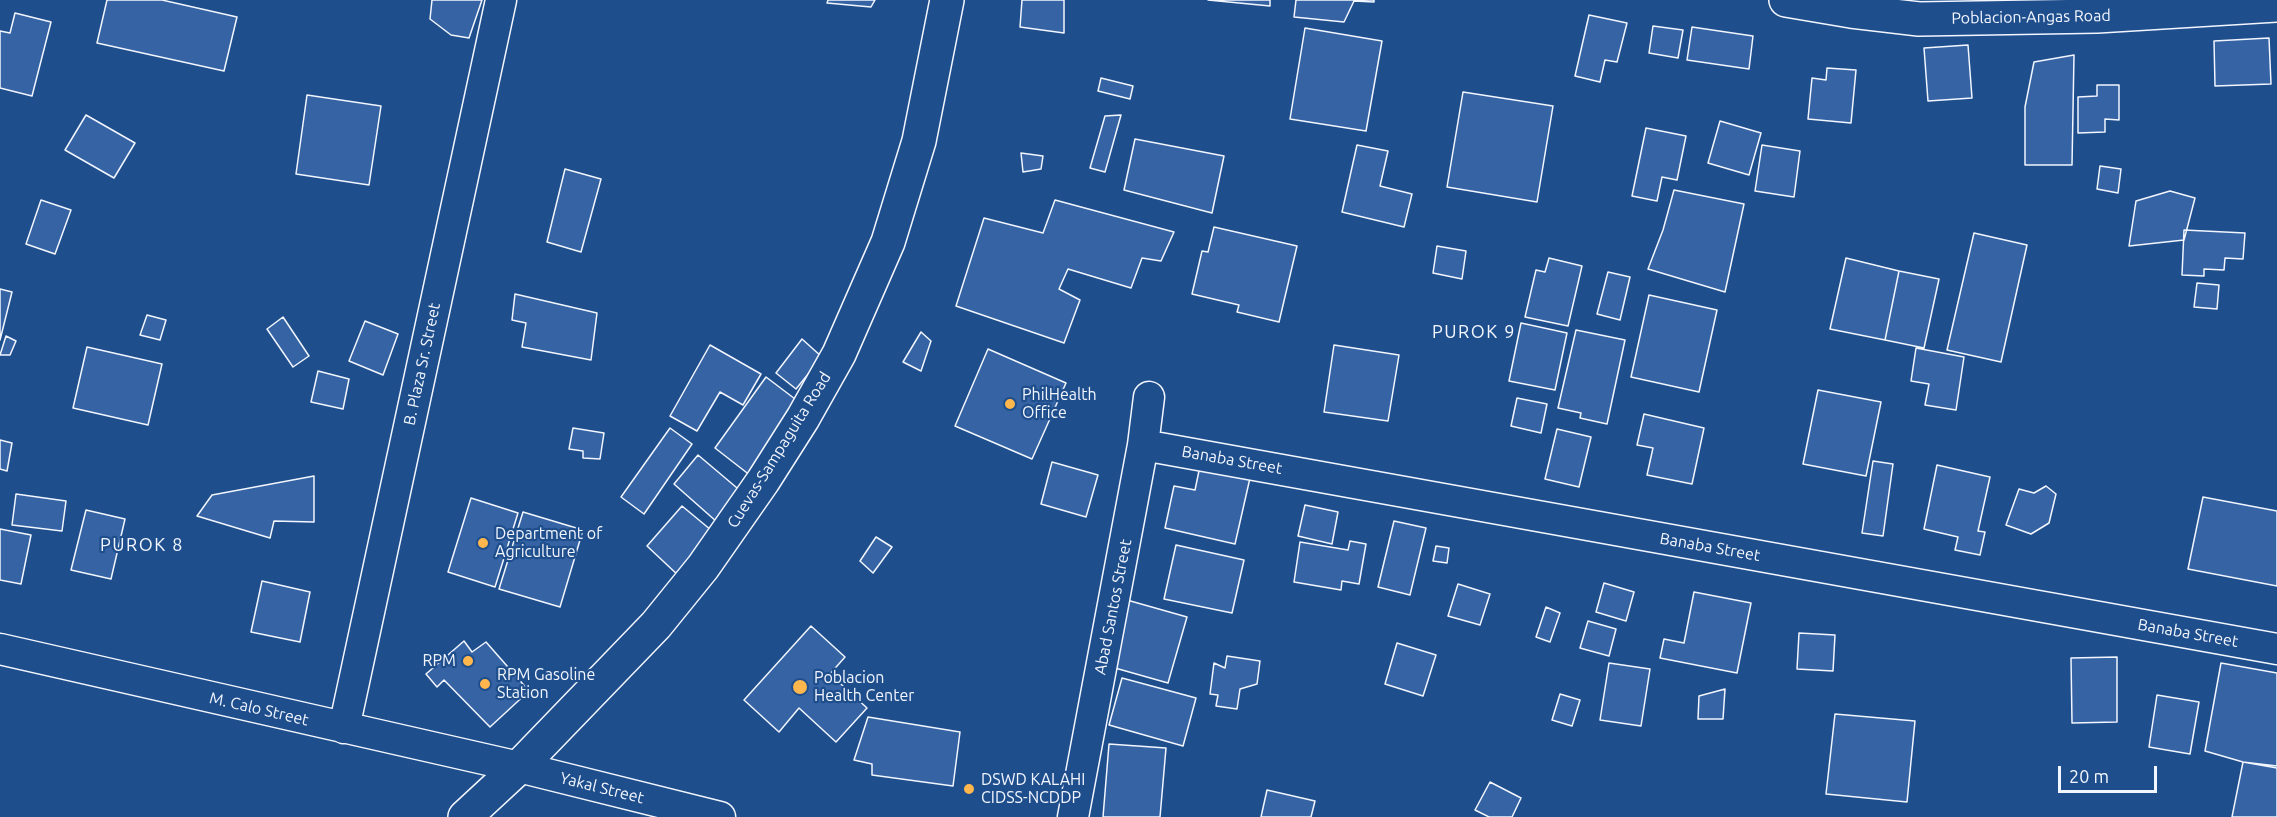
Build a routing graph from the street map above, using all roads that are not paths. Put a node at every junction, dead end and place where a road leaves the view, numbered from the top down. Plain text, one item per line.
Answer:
1 (501, 0) edge
2 (946, 0) edge
3 (1786, 0) edge
4 (2277, 5) edge
5 (1149, 397) dead end
6 (1143, 445) junction
7 (0, 649) edge
8 (2277, 649) edge
9 (344, 728) junction
10 (519, 767) junction
11 (465, 817) edge
12 (720, 817) edge
13 (1073, 817) edge

1 - 9 street, B. Plaza Sr. Street
2 - 10 main road, Cuevas-Sampaguita Road
3 - 4 main road, Poblacion-Angas Road
5 - 6 street, Abad Santos Street
6 - 8 street, Banaba Street
6 - 13 street, Abad Santos Street
7 - 9 street, M. Calo Street
9 - 10 street, M. Calo Street
10 - 11 main road, Cuevas-Sampaguita Road
10 - 12 street, Yakal Street

